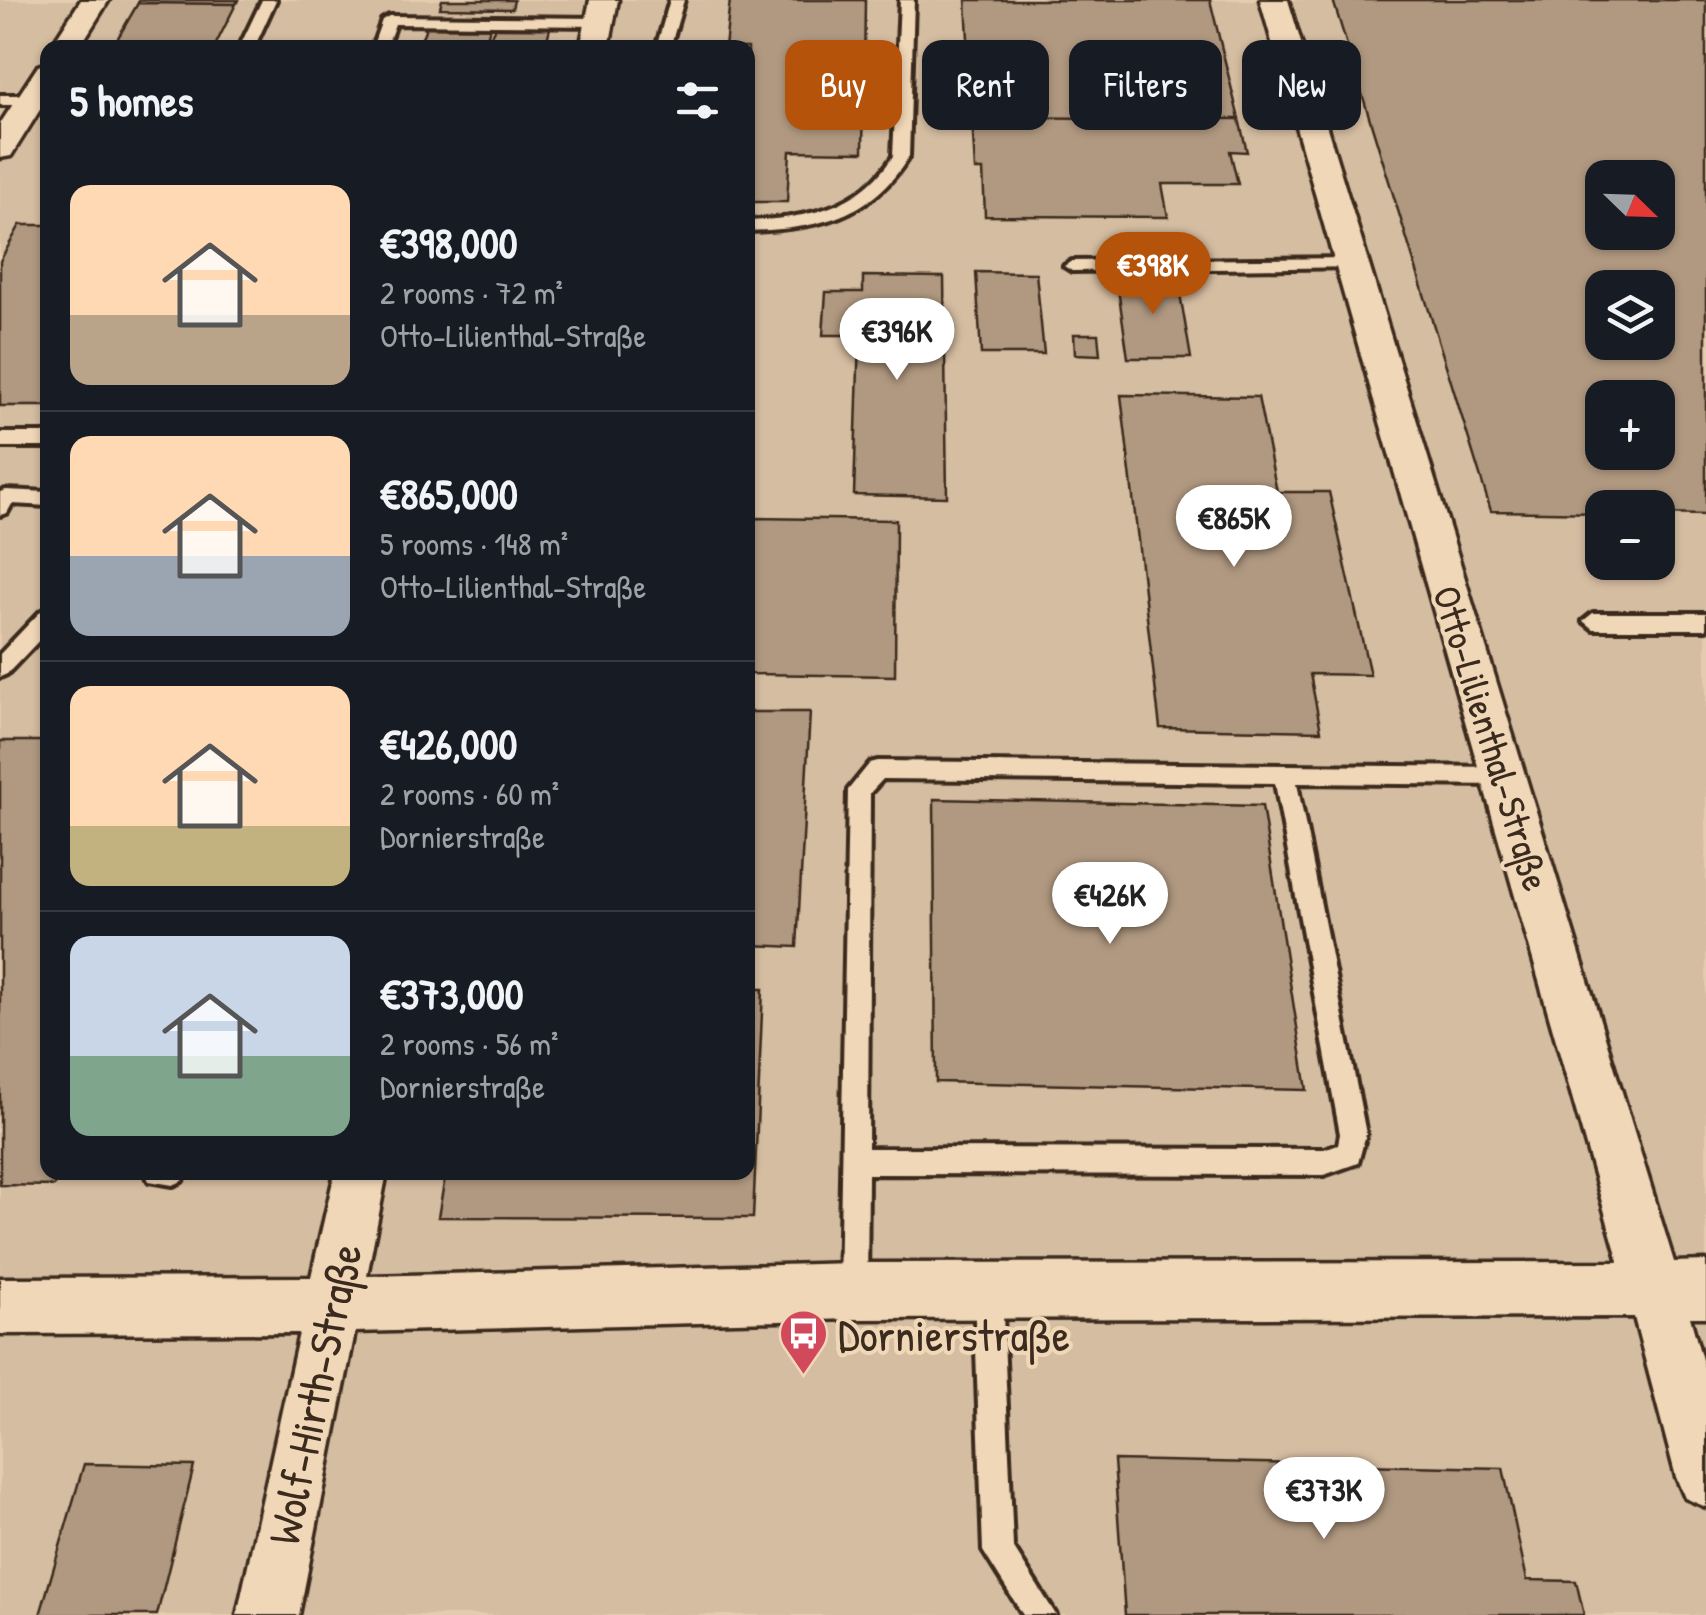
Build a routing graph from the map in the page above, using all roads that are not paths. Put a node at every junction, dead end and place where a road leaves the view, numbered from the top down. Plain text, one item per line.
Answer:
1 (95, 0) edge
2 (269, 0) edge
3 (677, 0) edge
4 (907, 0) edge
5 (1274, 0) edge
6 (600, 23) edge
7 (69, 40) edge
8 (250, 40) edge
9 (382, 40) edge
10 (665, 40) edge
11 (40, 79) edge
12 (14, 100) edge
13 (0, 149) edge
14 (755, 225) edge
15 (1351, 263) junction
16 (1072, 266) dead end
17 (0, 440) edge
18 (40, 440) edge
19 (40, 499) edge
20 (2, 501) edge
21 (1593, 621) dead end
22 (1706, 621) edge
23 (40, 626) edge
24 (0, 668) edge
25 (1284, 774) junction
26 (1503, 776) junction
27 (855, 1161) junction
28 (359, 1180) edge
29 (1680, 1289) edge
30 (988, 1290) junction
31 (853, 1291) junction
32 (0, 1306) edge
33 (333, 1306) junction
34 (1706, 1476) edge
35 (268, 1615) edge
36 (1042, 1615) edge

1 - 7 street
2 - 8 lane
3 - 10 lane
4 - 14 lane
5 - 15 street, Otto-Lilienthal-Straße
6 - 9 lane
11 - 12 street
12 - 13 street
15 - 16 lane
15 - 26 street, Otto-Lilienthal-Straße
17 - 18 lane
19 - 20 lane
21 - 22 lane
23 - 24 lane
25 - 26 lane
25 - 27 lane
25 - 27 lane
26 - 29 street, Otto-Lilienthal-Straße
27 - 31 lane
28 - 33 street, Wolf-Hirth-Straße
29 - 30 street
29 - 34 street, Otto-Lilienthal-Straße
30 - 31 street
30 - 36 lane
31 - 33 street
32 - 33 street
33 - 35 street, Wolf-Hirth-Straße

